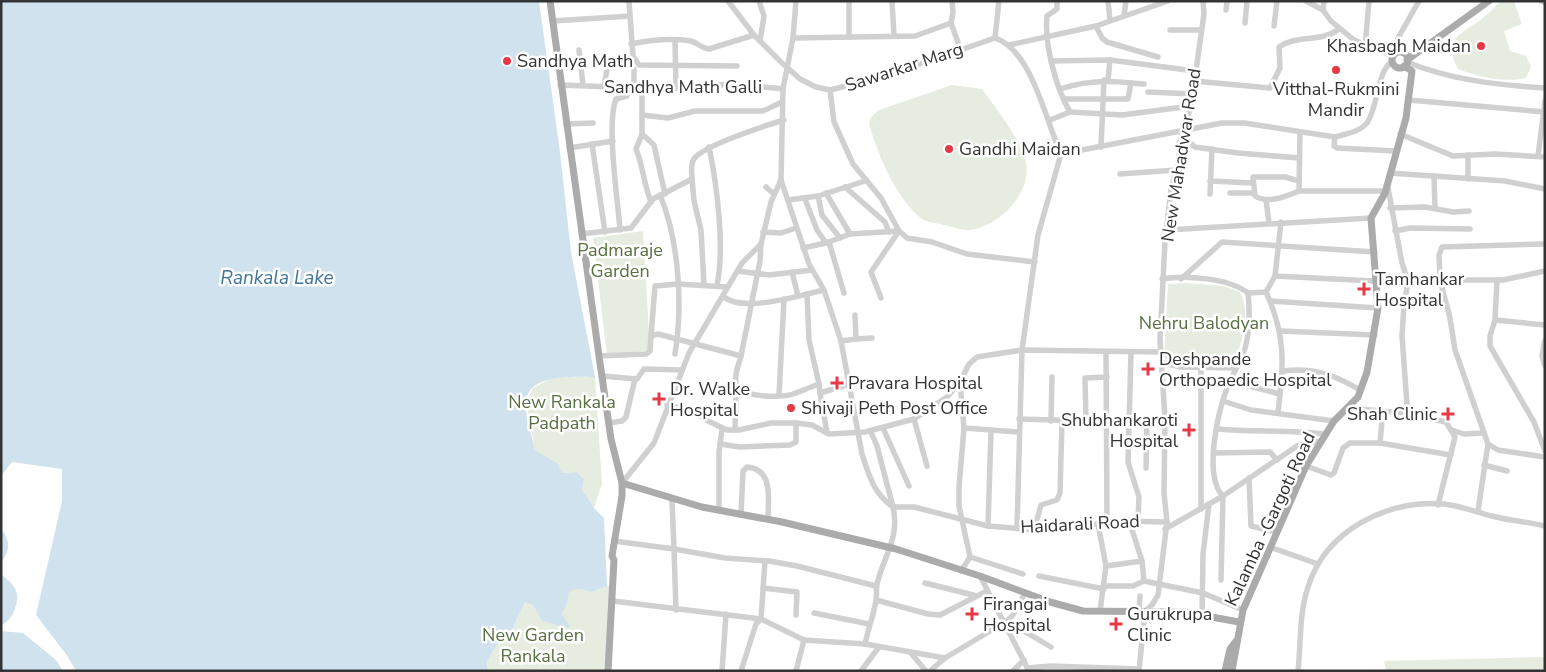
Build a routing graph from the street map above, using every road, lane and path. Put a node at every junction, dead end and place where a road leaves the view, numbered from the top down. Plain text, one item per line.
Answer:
1 (550, 1) edge
2 (629, 1) edge
3 (728, 1) edge
4 (759, 1) edge
5 (796, 1) edge
6 (849, 1) edge
7 (892, 1) edge
8 (952, 1) edge
9 (999, 1) edge
10 (1057, 1) edge
11 (1108, 1) edge
12 (1126, 1) edge
13 (1203, 1) edge
14 (1227, 1) edge
15 (1247, 1) edge
16 (1277, 1) edge
17 (1306, 1) edge
18 (1324, 1) edge
19 (1369, 1) edge
20 (1419, 1) edge
21 (1489, 1) edge
22 (1541, 1) edge
23 (1164, 2) edge
24 (1545, 3) edge
25 (1226, 10) dead end
26 (1322, 10) junction
27 (1124, 15) junction
28 (630, 16) junction
29 (1110, 20) junction
30 (553, 21) junction
31 (951, 23) junction
32 (1245, 23) dead end
33 (1096, 26) junction
34 (1274, 26) dead end
35 (1339, 28) junction
36 (1170, 30) dead end
37 (1202, 30) junction
38 (754, 35) junction
39 (1048, 35) junction
40 (894, 36) junction
41 (849, 37) junction
42 (793, 38) junction
43 (995, 38) junction
44 (675, 40) junction
45 (760, 41) junction
46 (631, 44) junction
47 (1010, 44) junction
48 (1365, 47) junction
49 (960, 48) junction
50 (579, 50) dead end
51 (1158, 57) dead end
52 (1395, 57) junction
53 (634, 60) junction
54 (1110, 60) junction
55 (1051, 61) junction
56 (1406, 63) junction
57 (676, 65) junction
58 (737, 66) dead end
59 (787, 67) junction
60 (634, 69) dead end
61 (1194, 71) junction
62 (1106, 80) junction
63 (1194, 81) junction
64 (1131, 83) junction
65 (1144, 84) dead end
66 (560, 85) junction
67 (583, 85) junction
68 (604, 87) junction
69 (631, 88) junction
70 (642, 88) junction
71 (676, 88) junction
72 (1537, 88) junction
73 (1545, 88) edge
74 (784, 89) junction
75 (1060, 89) junction
76 (830, 90) junction
77 (1148, 92) dead end
78 (1545, 93) edge
79 (1193, 94) junction
80 (1102, 98) junction
81 (1064, 99) junction
82 (1409, 100) junction
83 (1545, 101) edge
84 (782, 102) junction
85 (1191, 106) junction
86 (1070, 112) junction
87 (1544, 112) edge
88 (1102, 114) junction
89 (642, 115) junction
90 (784, 120) junction
91 (1050, 120) junction
92 (593, 123) dead end
93 (566, 124) junction
94 (1182, 130) junction
95 (1300, 132) junction
96 (642, 134) junction
97 (1400, 134) junction
98 (1335, 137) junction
99 (613, 141) junction
100 (592, 144) junction
101 (709, 147) junction
102 (1101, 147) junction
103 (569, 148) junction
104 (1212, 149) junction
105 (1395, 151) junction
106 (1061, 154) junction
107 (1468, 155) junction
108 (1538, 156) junction
109 (1545, 157) edge
110 (1299, 158) junction
111 (1176, 170) junction
112 (1390, 173) junction
113 (1120, 174) dead end
114 (1434, 176) junction
115 (692, 179) junction
116 (1468, 179) junction
117 (780, 180) junction
118 (865, 180) junction
119 (1210, 181) junction
120 (1299, 181) junction
121 (1388, 181) junction
122 (1253, 183) junction
123 (845, 186) junction
124 (766, 187) dead end
125 (1545, 189) edge
126 (666, 191) junction
127 (1299, 191) junction
128 (1385, 191) junction
129 (826, 193) junction
130 (1230, 193) dead end
131 (1254, 193) junction
132 (774, 194) junction
133 (1210, 194) dead end
134 (660, 195) junction
135 (818, 196) junction
136 (805, 199) junction
137 (788, 200) junction
138 (1266, 200) junction
139 (651, 202) junction
140 (664, 203) junction
141 (1390, 208) junction
142 (1434, 208) junction
143 (1469, 211) dead end
144 (1371, 218) junction
145 (1281, 222) junction
146 (1268, 223) junction
147 (796, 228) junction
148 (1470, 229) dead end
149 (620, 230) junction
150 (1167, 230) junction
151 (899, 231) junction
152 (1395, 231) junction
153 (605, 232) junction
154 (763, 232) junction
155 (889, 232) junction
156 (581, 234) junction
157 (850, 234) junction
158 (840, 238) junction
159 (827, 243) junction
160 (761, 244) junction
161 (1545, 244) edge
162 (1279, 245) junction
163 (803, 248) junction
164 (1375, 252) junction
165 (1035, 262) junction
166 (812, 270) junction
167 (1545, 270) edge
168 (738, 271) junction
169 (758, 272) junction
170 (792, 272) junction
171 (1275, 276) junction
172 (1162, 279) junction
173 (1181, 279) junction
174 (1440, 280) junction
175 (1497, 280) junction
176 (1377, 282) junction
177 (1408, 282) junction
178 (678, 284) junction
179 (704, 286) junction
180 (716, 286) junction
181 (728, 287) junction
182 (824, 290) junction
183 (844, 292) dead end
184 (1266, 292) junction
185 (1248, 293) junction
186 (807, 294) junction
187 (798, 296) junction
188 (724, 297) junction
189 (881, 298) dead end
190 (784, 299) junction
191 (1270, 300) junction
192 (753, 303) junction
193 (1378, 308) junction
194 (855, 315) dead end
195 (1495, 320) junction
196 (1545, 325) edge
197 (1280, 331) junction
198 (1375, 335) junction
199 (651, 336) junction
200 (872, 338) dead end
201 (678, 339) junction
202 (856, 339) junction
203 (1545, 340) edge
204 (841, 341) junction
205 (696, 344) junction
206 (1022, 350) junction
207 (1106, 352) junction
208 (1131, 352) junction
209 (1160, 352) junction
210 (675, 354) dead end
211 (599, 356) junction
212 (741, 356) junction
213 (1161, 362) junction
214 (1545, 366) edge
215 (1201, 368) junction
216 (1235, 368) junction
217 (682, 370) junction
218 (1283, 371) junction
219 (602, 376) junction
220 (1052, 377) dead end
221 (1107, 377) junction
222 (635, 379) junction
223 (1230, 381) junction
224 (960, 382) junction
225 (819, 384) junction
226 (850, 384) junction
227 (736, 390) dead end
228 (1360, 390) junction
229 (820, 393) junction
230 (1280, 394) junction
231 (779, 395) junction
232 (1223, 401) junction
233 (667, 405) junction
234 (1346, 408) junction
235 (1383, 411) junction
236 (1278, 412) junction
237 (1406, 413) junction
238 (914, 419) junction
239 (1019, 419) junction
240 (1147, 419) junction
241 (1165, 419) junction
242 (1130, 420) junction
243 (1334, 420) junction
244 (1051, 421) junction
245 (1062, 421) junction
246 (1086, 421) junction
247 (1107, 421) junction
248 (609, 423) junction
249 (796, 423) junction
250 (722, 428) junction
251 (883, 428) junction
252 (964, 428) junction
253 (1217, 429) junction
254 (735, 430) junction
255 (1452, 430) junction
256 (991, 431) junction
257 (859, 432) junction
258 (871, 432) junction
259 (1020, 432) junction
260 (827, 433) junction
261 (1483, 433) junction
262 (1322, 438) junction
263 (1380, 443) junction
264 (720, 444) junction
265 (1488, 444) junction
266 (1545, 451) edge
267 (1214, 453) junction
268 (1451, 455) junction
269 (1545, 457) edge
270 (1277, 460) junction
271 (1484, 465) junction
272 (927, 466) dead end
273 (1306, 466) junction
274 (1146, 468) dead end
275 (1507, 471) dead end
276 (1249, 478) junction
277 (622, 484) junction
278 (909, 486) dead end
279 (1223, 496) junction
280 (672, 500) junction
281 (1209, 504) junction
282 (1438, 504) junction
283 (893, 507) junction
284 (1200, 509) junction
285 (719, 510) junction
286 (1478, 511) junction
287 (741, 515) junction
288 (768, 519) junction
289 (1129, 520) junction
290 (1138, 520) junction
291 (963, 522) junction
292 (1107, 522) junction
293 (1167, 522) junction
294 (1098, 524) junction
295 (988, 526) junction
296 (1545, 526) edge
297 (1017, 528) junction
298 (1165, 529) junction
299 (1034, 530) junction
300 (1277, 532) junction
301 (614, 541) junction
302 (1270, 547) junction
303 (888, 548) junction
304 (674, 549) junction
305 (970, 557) junction
306 (765, 560) junction
307 (1142, 561) junction
308 (1318, 564) junction
309 (1106, 566) junction
310 (962, 571) junction
311 (1022, 574) dead end
312 (980, 576) junction
313 (1039, 576) dead end
314 (1221, 580) dead end
315 (1144, 581) junction
316 (925, 584) dead end
317 (1160, 584) junction
318 (876, 586) junction
319 (1104, 587) junction
320 (763, 588) junction
321 (987, 591) junction
322 (1024, 593) junction
323 (1203, 593) junction
324 (977, 596) junction
325 (1140, 596) dead end
326 (876, 600) junction
327 (612, 601) junction
328 (676, 610) junction
329 (1243, 610) junction
330 (1100, 611) junction
331 (1142, 611) junction
332 (814, 613) dead end
333 (726, 614) junction
334 (796, 615) dead end
335 (1202, 615) junction
336 (761, 619) junction
337 (1005, 622) junction
338 (1239, 622) junction
339 (869, 624) junction
340 (804, 640) junction
341 (1236, 641) junction
342 (864, 644) junction
343 (879, 647) junction
344 (1051, 647) dead end
345 (910, 652) junction
346 (945, 658) junction
347 (1024, 660) junction
348 (1094, 669) edge
349 (1028, 670) edge
350 (1139, 670) edge
351 (608, 671) edge
352 (722, 671) edge
353 (741, 671) edge
354 (796, 671) edge
355 (861, 671) edge
356 (928, 671) edge
357 (1014, 671) edge
358 (1225, 671) edge
359 (1232, 671) edge
360 (1298, 671) edge

1 - 30 main road
2 - 28 street
3 - 38 street, Sawarkar Marg
4 - 45 street
5 - 42 street, Sandhya Math Galli
6 - 41 street
7 - 40 street
8 - 31 street
9 - 43 street
10 - 39 street
11 - 29 street
12 - 27 street
13 - 37 street, New Mahadwar Road
14 - 25 street
15 - 32 street
16 - 34 street
17 - 26 street
18 - 26 street
19 - 48 street
20 - 52 street
21 - 56 main road
22 - 24 street
23 - 27 street
26 - 35 street
27 - 29 street
28 - 30 street
28 - 46 street
29 - 33 street
30 - 66 main road
31 - 40 street
31 - 49 street
33 - 39 street
33 - 51 street
35 - 48 street
35 - 63 street
36 - 37 street
37 - 61 street, New Mahadwar Road
38 - 44 street
38 - 45 street, Sawarkar Marg
39 - 47 street
39 - 55 street
40 - 41 street
41 - 42 street
42 - 59 street, Sandhya Math Galli
43 - 47 street
43 - 49 street, Sawarkar Marg
44 - 46 street
44 - 57 street
45 - 59 street, Sawarkar Marg
46 - 53 street
47 - 91 street
48 - 52 street
49 - 76 street, Sawarkar Marg
50 - 67 street
52 - 56 main road
52 - 56 main road
52 - 98 street
53 - 57 street
53 - 68 street
54 - 55 street
54 - 61 street
54 - 62 street
55 - 75 street
56 - 72 street
56 - 82 main road
57 - 58 street
57 - 71 street
59 - 74 street, Sandhya Math Galli
59 - 76 street, Sawarkar Marg
60 - 69 street
61 - 63 street, New Mahadwar Road
62 - 64 street
62 - 75 street
62 - 80 street
63 - 79 street, New Mahadwar Road
64 - 65 street
64 - 80 street
66 - 67 street, Sandhya Math Galli
66 - 93 main road
67 - 68 street, Sandhya Math Galli
68 - 69 street, Sandhya Math Galli
69 - 70 street, Sandhya Math Galli
69 - 99 street
70 - 71 street, Sandhya Math Galli
70 - 89 street
71 - 74 street, Sandhya Math Galli
72 - 73 street
72 - 78 street
74 - 84 street
75 - 81 street
76 - 118 street
77 - 79 street
79 - 85 street, New Mahadwar Road
80 - 81 street
80 - 88 street
81 - 86 street
82 - 87 street
82 - 97 main road
83 - 87 street
84 - 89 street
84 - 90 street
85 - 88 street
85 - 94 street, New Mahadwar Road
86 - 88 street
86 - 91 street
87 - 108 street
88 - 102 street
89 - 96 street
90 - 101 street
90 - 117 street
91 - 106 street
92 - 93 street
93 - 103 main road
94 - 95 street
94 - 102 street
94 - 104 street
94 - 111 street, New Mahadwar Road
95 - 98 street
95 - 110 street
96 - 126 street
96 - 139 street
97 - 105 main road
97 - 107 street
98 - 105 street
99 - 100 street
99 - 149 street
100 - 103 street
100 - 153 street
101 - 115 street
101 - 180 street
102 - 106 street
103 - 156 main road
104 - 110 street
104 - 119 street
105 - 112 main road
106 - 165 street
107 - 108 street
107 - 116 street
108 - 109 street
110 - 120 street
111 - 113 street
111 - 150 street, New Mahadwar Road
112 - 114 street
112 - 121 main road
114 - 116 street
114 - 142 street
115 - 126 street
115 - 179 street
116 - 125 street
117 - 132 street
117 - 137 street
118 - 123 street
118 - 151 street
119 - 122 street
119 - 133 street
120 - 122 street
120 - 127 street
121 - 128 main road
121 - 141 street
122 - 131 street
123 - 129 street
123 - 155 street
124 - 132 street
126 - 134 street
126 - 140 street
127 - 128 street
127 - 138 street
128 - 144 main road
129 - 135 street
129 - 157 street
130 - 131 street
131 - 138 street
132 - 154 street
134 - 139 street
134 - 140 street
135 - 136 street
135 - 158 street
136 - 137 street
136 - 159 street
137 - 147 street
138 - 146 street
139 - 149 street
140 - 178 street
141 - 142 street
141 - 152 street
142 - 143 street
144 - 145 street
144 - 164 main road, Kalamba -Gargoti Road
145 - 146 street
145 - 162 street
146 - 150 street
147 - 154 street
147 - 163 street
148 - 152 street
149 - 153 street
150 - 172 street, New Mahadwar Road
151 - 155 street
151 - 165 street
151 - 189 street
152 - 177 street
153 - 156 street
154 - 160 street
155 - 157 street
156 - 211 main road
157 - 158 street
158 - 159 street
159 - 163 street
159 - 183 street
160 - 168 street
160 - 169 street
161 - 174 street
162 - 164 street
162 - 171 street
162 - 173 street
163 - 166 street
164 - 176 main road, Kalamba -Gargoti Road
165 - 206 street
166 - 170 street
166 - 182 street
167 - 175 street
168 - 169 street
168 - 181 street
169 - 170 street
169 - 192 street
170 - 187 street
171 - 176 street
171 - 184 street
172 - 173 street
172 - 209 street, New Mahadwar Road
173 - 185 street
174 - 175 street
174 - 177 street
174 - 261 street
175 - 195 street
176 - 177 street
176 - 193 main road, Kalamba -Gargoti Road
177 - 237 street
178 - 179 street
178 - 199 street
178 - 201 street
179 - 180 street
180 - 181 street
181 - 188 street
182 - 186 street
182 - 204 street
184 - 185 street
184 - 191 street
185 - 216 street
186 - 187 street
186 - 225 street
187 - 190 street
188 - 192 street
188 - 205 street
190 - 192 street
190 - 231 street
191 - 193 street
191 - 197 street
192 - 212 street
193 - 198 main road, Kalamba -Gargoti Road
194 - 202 street
195 - 196 street
195 - 266 street
197 - 198 street
197 - 218 street
198 - 228 main road, Kalamba -Gargoti Road
199 - 201 street
199 - 211 street
200 - 202 street
201 - 205 street
201 - 210 street
202 - 204 street
203 - 214 street
204 - 226 street
205 - 212 street
205 - 217 street
206 - 207 street
206 - 224 street
206 - 239 street
207 - 208 street
207 - 221 street
208 - 209 street
208 - 242 street
209 - 213 street
211 - 219 main road
212 - 231 street
213 - 215 street
213 - 241 street
215 - 216 street
215 - 284 street
216 - 223 street
217 - 222 street
217 - 233 street
218 - 228 street
218 - 230 street
219 - 222 street
219 - 248 main road
220 - 244 street
221 - 246 street
221 - 247 street
222 - 248 street
223 - 230 street
223 - 232 street
224 - 238 street
224 - 252 street
225 - 229 street
225 - 231 street
226 - 229 street
226 - 257 street
227 - 254 street
228 - 234 main road, Kalamba -Gargoti Road
229 - 260 street
230 - 236 street
232 - 236 street
232 - 253 street
233 - 250 street
233 - 277 street
234 - 235 street
234 - 243 main road, Kalamba -Gargoti Road
235 - 237 street
235 - 263 street
236 - 243 street
237 - 255 street
238 - 251 street
238 - 272 street
239 - 244 street
239 - 259 street
240 - 241 street
240 - 242 street
240 - 274 street
241 - 293 street
242 - 247 street
242 - 290 street
243 - 262 main road, Kalamba -Gargoti Road
244 - 245 street
245 - 246 street
245 - 299 street
246 - 247 street
247 - 292 street
248 - 277 main road
249 - 254 street
249 - 260 street
249 - 264 street
250 - 254 street
250 - 264 street
251 - 258 street
251 - 278 street
252 - 256 street
252 - 291 street
253 - 262 street
253 - 267 street
255 - 261 street
255 - 268 street
256 - 259 street
256 - 295 street
257 - 258 street
257 - 260 street
257 - 283 street
258 - 283 street
259 - 297 street
261 - 265 street
262 - 270 street
262 - 273 main road, Kalamba -Gargoti Road
263 - 268 street
263 - 273 street
264 - 285 street
265 - 269 street
265 - 271 street
267 - 270 street
267 - 279 street
268 - 282 street
270 - 276 street
271 - 275 street
271 - 286 street
273 - 300 main road, Kalamba -Gargoti Road
276 - 279 street
276 - 300 street
277 - 280 main road
277 - 301 main road
279 - 281 street
279 - 314 street
280 - 285 main road
280 - 304 street
281 - 284 street
281 - 323 street
282 - 286 street
282 - 308 street
283 - 291 street, Haidarali Road
283 - 303 street
284 - 298 street
285 - 287 main road
286 - 296 street
287 - 288 main road
287 - 288 street
288 - 303 main road
289 - 290 street, Haidarali Road
289 - 292 street, Haidarali Road
289 - 307 street
290 - 293 street, Haidarali Road
291 - 295 street, Haidarali Road
291 - 305 street
292 - 294 street, Haidarali Road
293 - 298 street
294 - 299 street, Haidarali Road
294 - 309 street
295 - 297 street, Haidarali Road
297 - 299 street, Haidarali Road
298 - 317 street
300 - 302 main road, Kalamba -Gargoti Road
301 - 304 street
301 - 327 main road
302 - 308 street
302 - 329 main road, Kalamba -Gargoti Road
303 - 310 main road
303 - 318 street
304 - 306 street
304 - 328 street
305 - 310 street
305 - 311 street
306 - 318 street
306 - 320 street
307 - 309 street
307 - 315 street
308 - 360 street
309 - 319 street
310 - 312 main road
312 - 321 street
312 - 322 main road
313 - 319 street
315 - 317 street
315 - 319 street
316 - 324 street
317 - 323 street
317 - 331 street
318 - 326 street
319 - 330 street
320 - 334 street
320 - 336 street
321 - 324 street
321 - 337 street
322 - 330 main road
322 - 337 street
323 - 329 street
323 - 335 street
324 - 326 street
325 - 331 street
326 - 339 street
327 - 328 street
327 - 351 main road
328 - 333 street
329 - 338 main road, Kalamba -Gargoti Road
330 - 331 main road
331 - 335 main road
331 - 350 street
332 - 339 street
333 - 336 street
333 - 352 street
335 - 338 main road
336 - 340 street
336 - 353 street
337 - 344 street
337 - 346 street
337 - 347 street
338 - 341 main road, Kalamba -Gargoti Road
339 - 342 street
340 - 342 street
340 - 354 street
341 - 358 main road, Kalamba -Gargoti Road
341 - 359 main road, Kalamba -Gargoti Road
342 - 343 street
343 - 345 street
343 - 355 street
345 - 346 street
345 - 356 street
346 - 356 street
347 - 349 street
347 - 357 street
348 - 349 street
348 - 350 street

